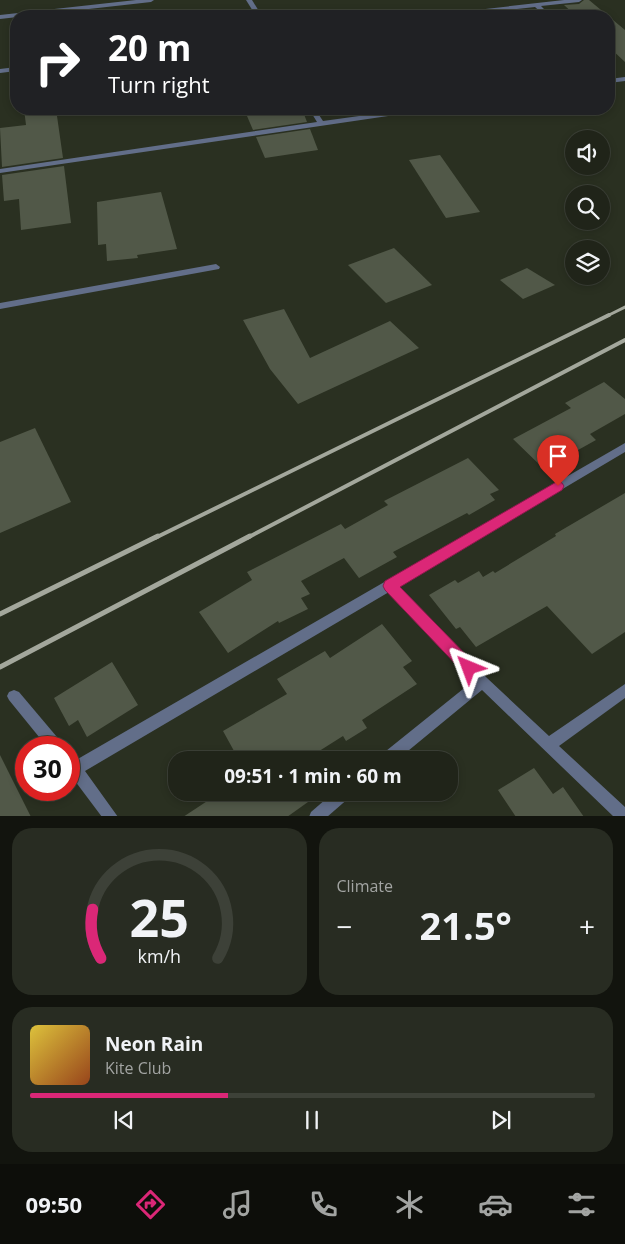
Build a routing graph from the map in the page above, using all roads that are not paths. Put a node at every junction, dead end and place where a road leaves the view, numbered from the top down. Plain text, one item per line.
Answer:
1 (151, 0) edge
2 (579, 0) edge
3 (536, 5) junction
4 (62, 10) edge
5 (493, 10) edge
6 (541, 10) edge
7 (316, 115) edge
8 (382, 115) edge
9 (321, 124) junction
10 (0, 171) edge
11 (216, 267) dead end
12 (0, 306) edge
13 (625, 447) edge
14 (390, 586) junction
15 (482, 682) junction
16 (625, 690) edge
17 (14, 696) dead end
18 (47, 736) edge
19 (549, 745) junction
20 (397, 751) edge
21 (80, 761) edge
22 (80, 776) edge
23 (334, 801) edge
24 (111, 816) edge
25 (316, 816) edge
26 (625, 816) edge

1 - 4 street
2 - 3 street
3 - 5 street
3 - 6 street
7 - 9 street
8 - 9 street
9 - 10 street
11 - 12 street
13 - 14 street
14 - 15 street
14 - 21 street
15 - 19 street
15 - 20 street
16 - 19 street
17 - 18 street
19 - 26 street
22 - 24 street
23 - 25 street

